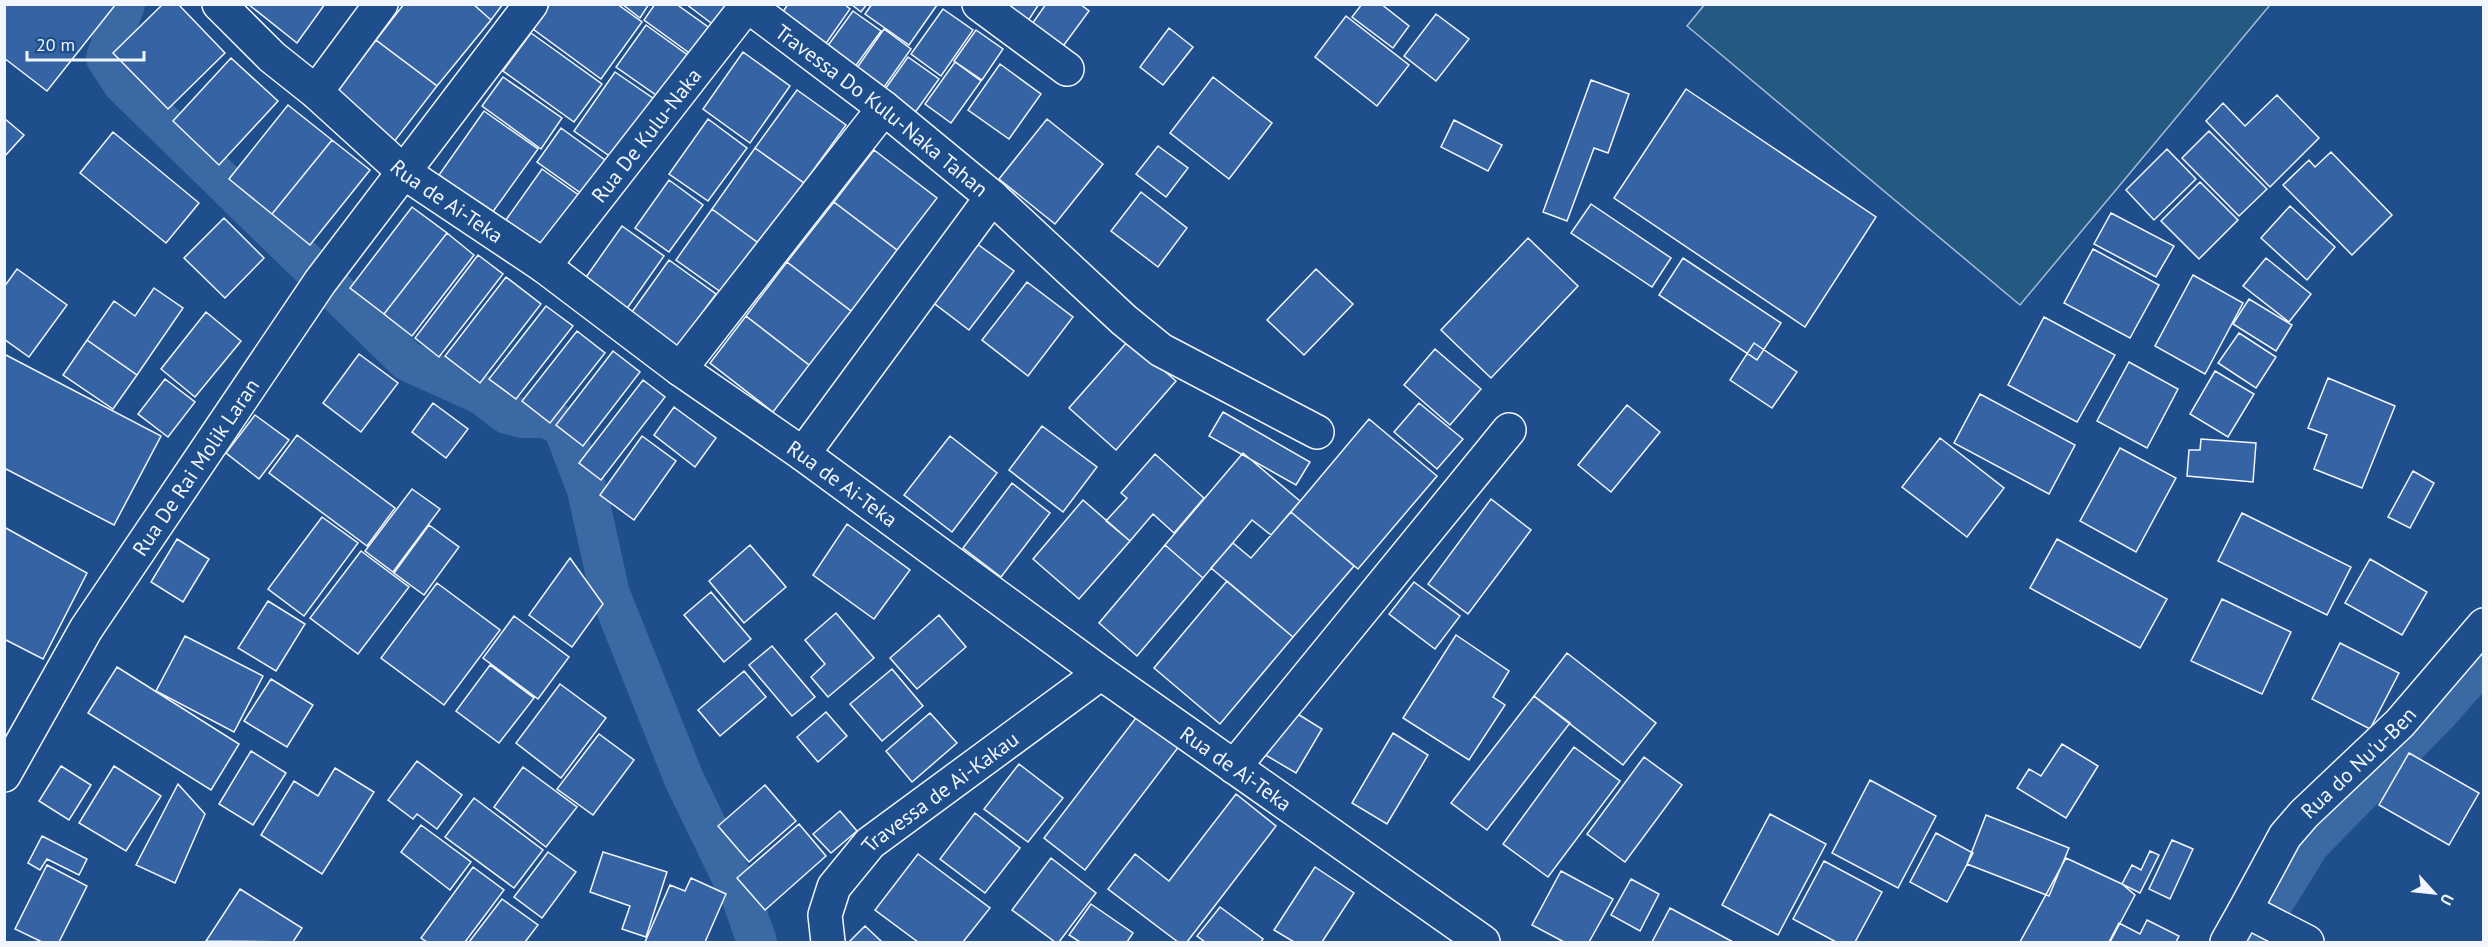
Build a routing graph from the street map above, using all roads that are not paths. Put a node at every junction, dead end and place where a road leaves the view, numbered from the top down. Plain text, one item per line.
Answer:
1 (219, 4) edge
2 (381, 4) edge
3 (531, 4) edge
4 (980, 4) edge
5 (747, 5) edge
6 (1067, 69) dead end
7 (316, 92) junction
8 (884, 108) junction
9 (405, 173) junction
10 (992, 197) junction
11 (544, 266) junction
12 (680, 369) junction
13 (1509, 430) dead end
14 (1317, 432) dead end
15 (803, 454) junction
16 (2484, 625) edge
17 (1101, 673) junction
18 (1234, 767) junction
19 (4, 775) edge
20 (2245, 910) junction
21 (828, 942) edge
22 (1483, 942) edge
23 (2227, 942) edge
24 (2307, 942) edge

1 - 7 street, Rua de Ai-Teka
2 - 7 street
3 - 9 street
4 - 6 street
5 - 8 street, Travessa Do Kulu-Naka Tahan
5 - 11 street, Rua De Kulu-Naka
7 - 9 street, Rua de Ai-Teka
8 - 10 street, Travessa Do Kulu-Naka Tahan
8 - 12 street
9 - 11 street, Rua de Ai-Teka
9 - 19 street, Rua De Rai Molik Laran
10 - 14 street
10 - 15 street, Travessa Do Kulu-Naka Tahan
11 - 12 street, Rua de Ai-Teka
12 - 15 street, Rua de Ai-Teka
13 - 18 street
15 - 17 street, Rua de Ai-Teka
16 - 20 street, Rua do Nu'u-Ben
17 - 18 street, Rua de Ai-Teka
17 - 21 street, Travessa de Ai-Kakau
18 - 22 street, Rua de Ai-Teka
20 - 23 street
20 - 24 street

